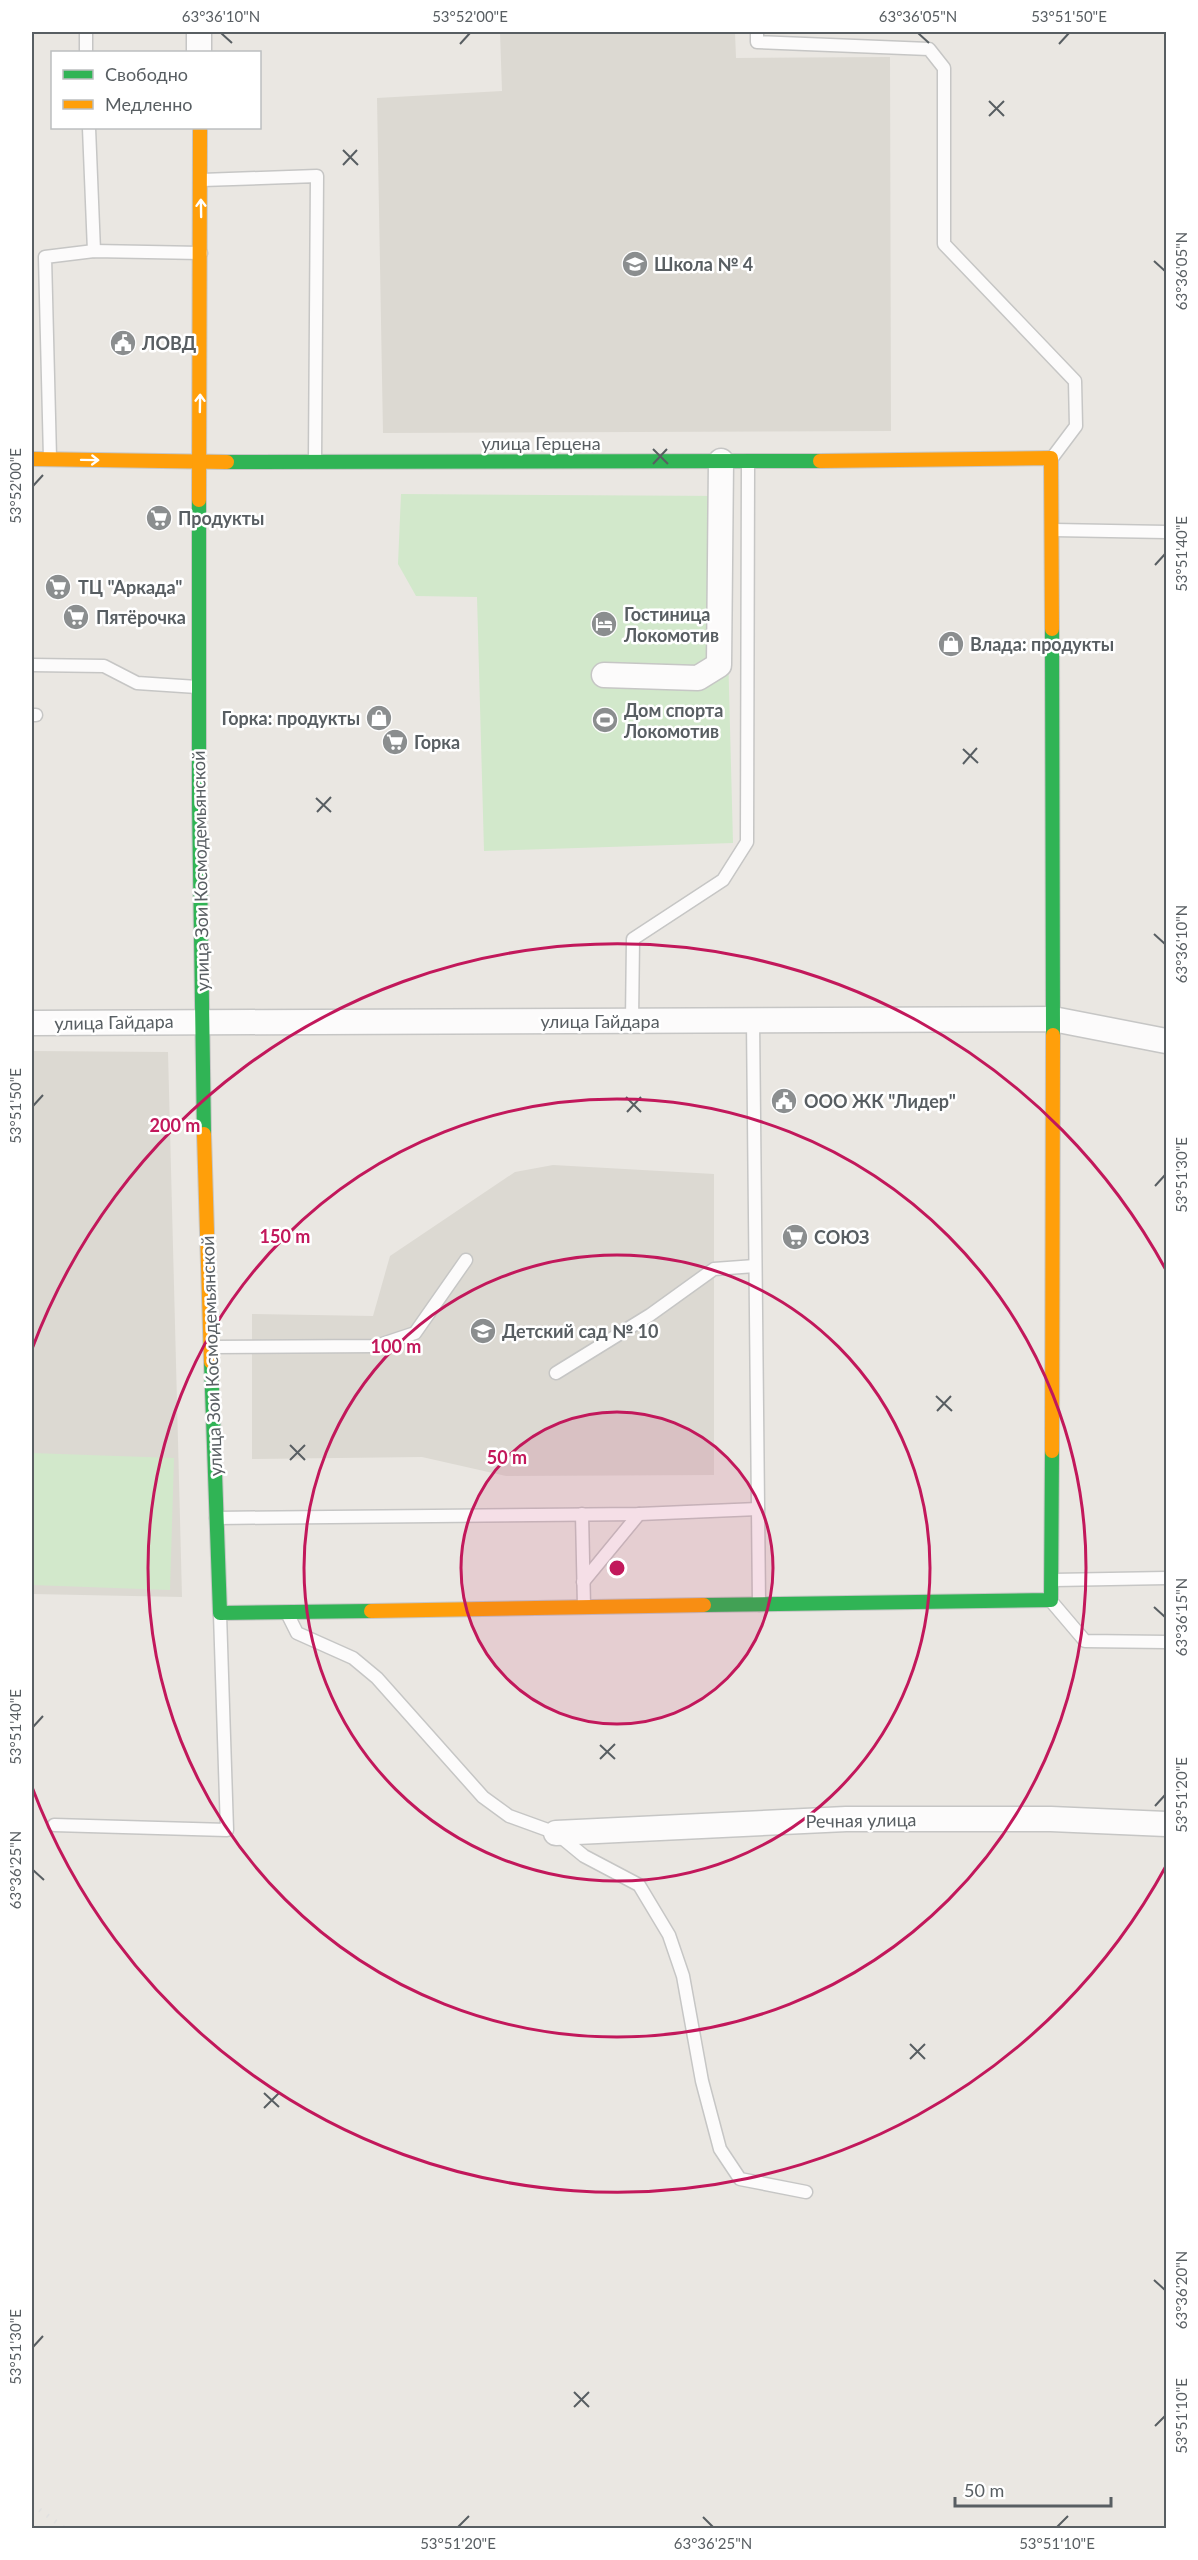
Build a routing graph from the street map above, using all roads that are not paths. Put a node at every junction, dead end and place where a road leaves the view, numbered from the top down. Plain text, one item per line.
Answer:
1 (86, 32) edge
2 (199, 32) edge
3 (757, 32) edge
4 (86, 51) edge
5 (200, 51) edge
6 (89, 129) edge
7 (200, 129) edge
8 (201, 180) junction
9 (94, 251) junction
10 (201, 253) junction
11 (1052, 458) junction
12 (32, 459) edge
13 (50, 459) junction
14 (721, 461) junction
15 (748, 461) junction
16 (199, 462) junction
17 (315, 462) junction
18 (1052, 530) junction
19 (1167, 532) edge
20 (32, 665) edge
21 (604, 675) dead end
22 (198, 687) junction
23 (1053, 1019) junction
24 (202, 1021) junction
25 (632, 1021) junction
26 (753, 1021) junction
27 (32, 1023) edge
28 (1167, 1041) edge
29 (466, 1260) dead end
30 (755, 1266) junction
31 (210, 1347) junction
32 (556, 1373) dead end
33 (758, 1509) junction
34 (582, 1514) junction
35 (639, 1514) junction
36 (216, 1518) junction
37 (1167, 1578) edge
38 (1051, 1580) junction
39 (584, 1582) junction
40 (1051, 1600) junction
41 (759, 1605) junction
42 (584, 1608) junction
43 (287, 1612) junction
44 (220, 1613) junction
45 (1167, 1642) edge
46 (1167, 1824) edge
47 (54, 1826) dead end
48 (556, 1833) junction
49 (806, 2192) dead end

1 - 4 lane
2 - 5 street
3 - 11 lane
6 - 9 lane
7 - 8 street, улица Зои Космодемьянской
10 -> 8 street, улица Зои Космодемьянской
8 - 17 lane
9 - 10 lane
9 - 13 lane
16 -> 10 street, улица Зои Космодемьянской
11 - 15 street, улица Герцена
11 - 18 street
12 - 13 street, улица Герцена
13 -> 16 street, улица Герцена
14 - 15 street, улица Герцена
14 - 17 street, улица Герцена
14 - 21 street
15 - 25 lane
16 - 17 street, улица Герцена
16 - 22 street, улица Зои Космодемьянской
18 - 19 lane
18 - 23 street
20 - 22 lane
22 - 24 street, улица Зои Космодемьянской
23 - 26 street, улица Гайдара
23 - 28 street, улица Гайдара
23 - 38 street
24 - 25 street, улица Гайдара
24 - 27 street, улица Гайдара
24 - 31 street, улица Зои Космодемьянской
25 - 26 street, улица Гайдара
26 - 30 lane
29 - 31 lane
30 - 32 lane
30 - 33 lane
31 - 36 street, улица Зои Космодемьянской
33 - 35 lane
33 - 41 lane
34 - 35 lane
34 - 36 lane
34 - 39 lane
35 - 39 lane
36 - 44 street, улица Зои Космодемьянской
37 - 38 lane
38 - 40 street
39 - 42 lane
40 - 41 street
40 - 45 lane
41 - 42 street
42 - 43 street
43 - 44 street
43 - 48 lane
44 - 47 lane
46 - 48 street, Речная улица
48 - 49 lane

